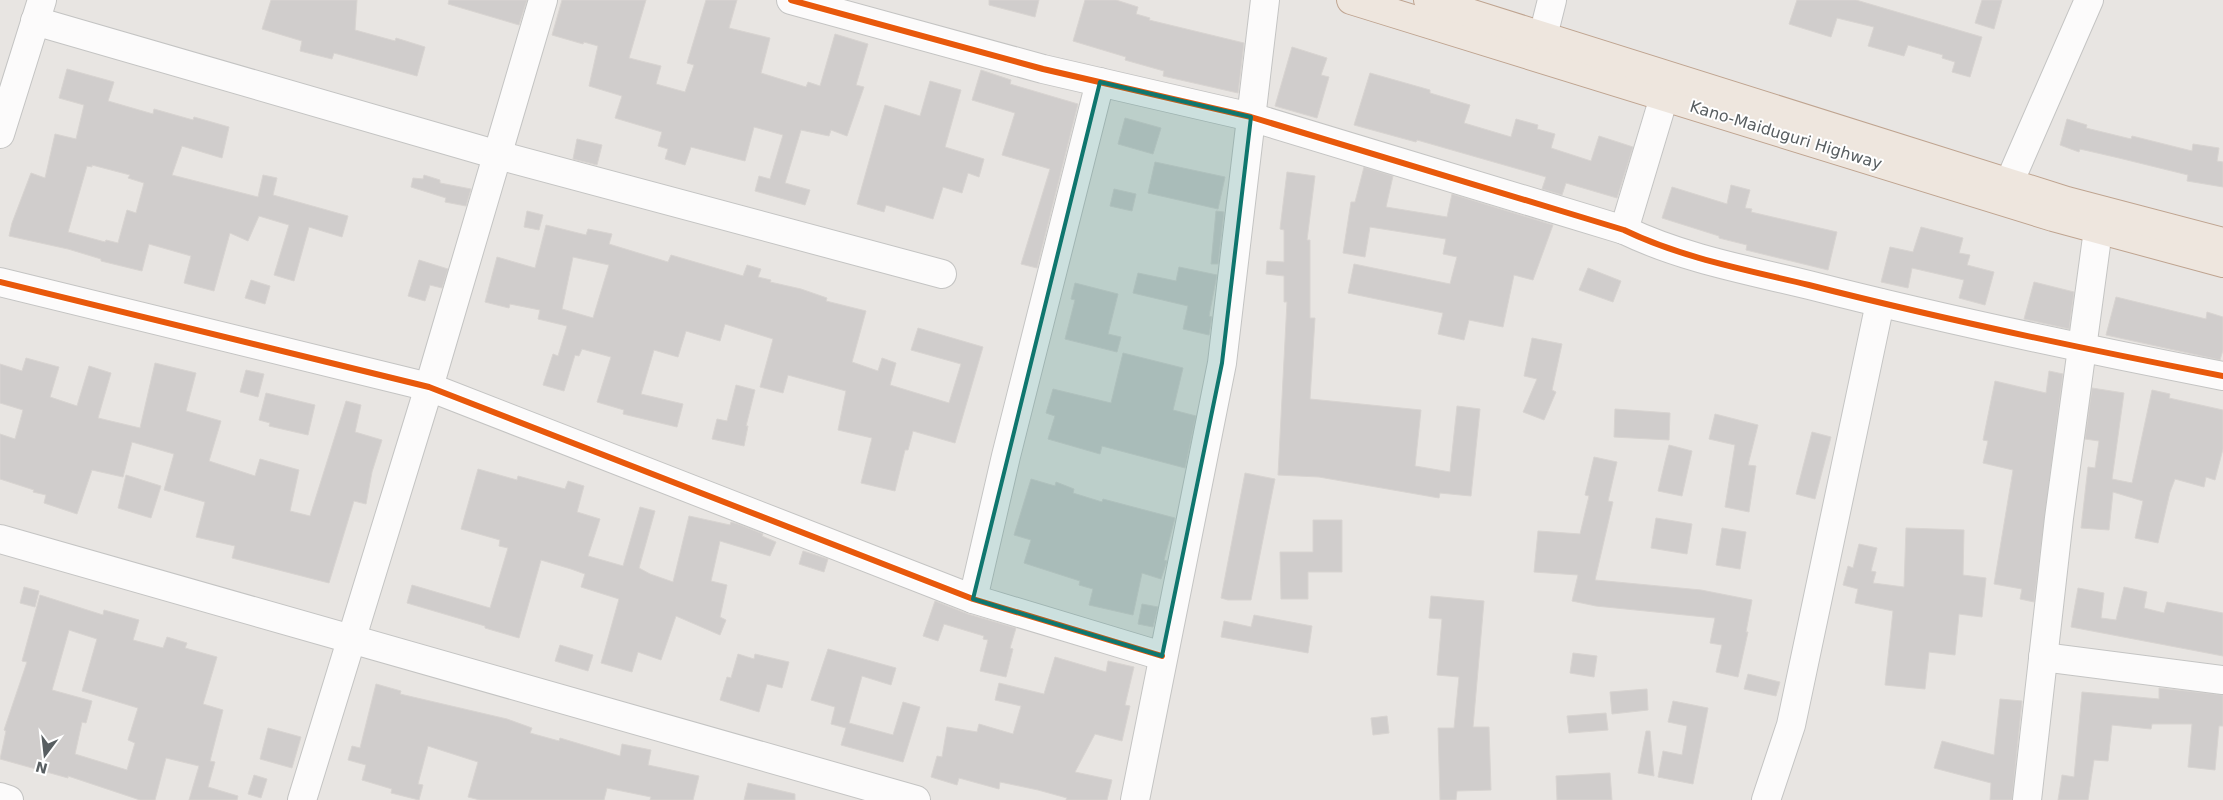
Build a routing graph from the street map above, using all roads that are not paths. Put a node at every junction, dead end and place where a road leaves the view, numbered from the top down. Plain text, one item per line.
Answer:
1 (543, 0) edge
2 (791, 0) edge
3 (1265, 0) edge
4 (1351, 0) edge
5 (1428, 0) edge
6 (1552, 0) edge
7 (2088, 0) edge
8 (38, 11) edge
9 (1544, 36) junction
10 (1100, 82) junction
11 (1664, 97) junction
12 (1251, 117) junction
13 (0, 134) edge
14 (498, 155) junction
15 (2009, 183) junction
16 (2101, 220) junction
17 (1624, 230) junction
18 (2223, 242) edge
19 (2223, 263) edge
20 (942, 274) dead end
21 (0, 282) edge
22 (1880, 303) junction
23 (2082, 349) junction
24 (2223, 376) edge
25 (429, 387) junction
26 (0, 539) edge
27 (973, 599) junction
28 (353, 639) junction
29 (1162, 656) junction
30 (2043, 657) junction
31 (2223, 680) edge
32 (0, 797) edge
33 (912, 799) edge
34 (9, 800) edge
35 (302, 800) edge
36 (1135, 800) edge
37 (1766, 800) edge
38 (2028, 800) edge

1 - 14 street
2 - 10 street
3 - 12 street
4 - 11 highway, Kano-Maiduguri Highway
5 - 9 highway, Kano-Maiduguri Highway
6 - 9 street
7 - 15 street
8 - 13 street
8 - 14 street
9 - 15 highway, Kano-Maiduguri Highway
10 - 12 street
10 - 27 street
11 - 16 highway, Kano-Maiduguri Highway
11 - 17 street
12 - 17 street
12 - 29 street
14 - 20 street
14 - 25 street
15 - 16 highway, Kano-Maiduguri Highway
16 - 18 highway, Kano-Maiduguri Highway
16 - 19 highway, Kano-Maiduguri Highway
16 - 23 street
17 - 22 street
21 - 25 street
22 - 23 street
22 - 37 street
23 - 24 street
23 - 30 street
25 - 27 street
25 - 28 street
26 - 28 street
27 - 29 street
28 - 33 street
28 - 35 street
29 - 36 street
30 - 31 street
30 - 38 street
32 - 34 street

